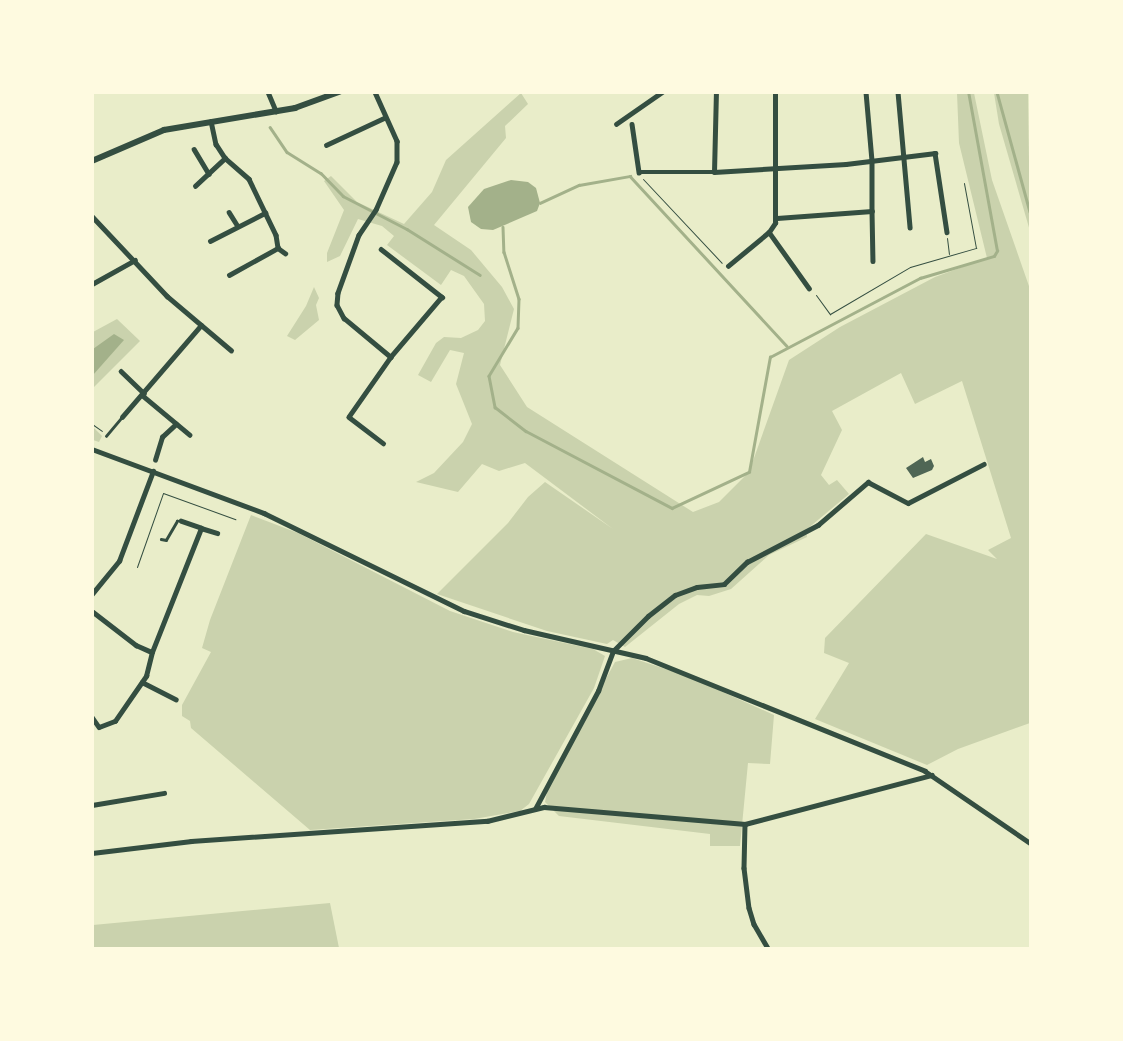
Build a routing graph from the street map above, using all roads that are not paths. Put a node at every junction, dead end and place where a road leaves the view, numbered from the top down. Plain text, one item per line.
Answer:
1 (268, 92) edge
2 (339, 92) edge
3 (375, 92) edge
4 (662, 92) edge
5 (716, 92) edge
6 (775, 92) edge
7 (866, 92) edge
8 (898, 92) edge
9 (276, 112) junction
10 (384, 118) junction
11 (211, 121) junction
12 (616, 124) dead end
13 (632, 124) dead end
14 (326, 145) dead end
15 (194, 149) dead end
16 (902, 157) junction
17 (225, 158) junction
18 (92, 161) edge
19 (872, 161) junction
20 (777, 168) junction
21 (714, 172) junction
22 (209, 174) junction
23 (195, 186) dead end
24 (872, 211) junction
25 (229, 212) dead end
26 (266, 213) junction
27 (92, 216) edge
28 (777, 218) junction
29 (238, 225) junction
30 (910, 227) dead end
31 (769, 232) junction
32 (947, 232) road end
33 (210, 241) dead end
34 (278, 248) junction
35 (381, 249) dead end
36 (285, 254) dead end
37 (134, 260) junction
38 (873, 261) dead end
39 (727, 267) road end
40 (229, 275) dead end
41 (92, 284) edge
42 (810, 288) dead end
43 (201, 324) junction
44 (231, 350) dead end
45 (391, 357) junction
46 (120, 371) dead end
47 (143, 394) junction
48 (122, 417) joint
49 (176, 424) junction
50 (106, 435) road end
51 (190, 435) dead end
52 (383, 443) dead end
53 (92, 449) edge
54 (155, 460) dead end
55 (984, 464) dead end
56 (153, 471) junction
57 (181, 521) joint
58 (201, 528) junction
59 (217, 533) dead end
60 (161, 539) dead end
61 (92, 594) edge
62 (92, 611) edge
63 (613, 651) junction
64 (152, 652) junction
65 (142, 682) junction
66 (176, 699) dead end
67 (92, 717) edge
68 (933, 775) junction
69 (164, 793) dead end
70 (92, 806) edge
71 (535, 809) junction
72 (744, 824) junction
73 (1030, 843) edge
74 (92, 853) edge
75 (768, 948) edge

1 - 9 street
2 - 9 street
3 - 10 street
4 - 12 street
5 - 21 street
6 - 20 street
7 - 19 street
8 - 16 street
9 - 11 street
10 - 14 street
10 - 45 street
11 - 17 street
11 - 18 street
13 - 21 street
15 - 22 street
16 - 19 street
16 - 30 street
16 - 32 street
17 - 22 street
17 - 26 street
19 - 20 street
19 - 24 street
20 - 21 street
20 - 28 street
22 - 23 street
24 - 28 street
24 - 38 street
25 - 29 street
26 - 29 street
26 - 34 street
27 - 37 street
28 - 31 street
29 - 33 street
31 - 39 street
31 - 42 street
34 - 36 street
34 - 40 street
35 - 45 street
37 - 41 street
37 - 43 street
43 - 44 street
43 - 47 street
45 - 52 street
46 - 47 street
47 - 48 street
47 - 49 street
48 - 50 lane
49 - 51 street
49 - 54 street
53 - 56 street
55 - 63 street
56 - 61 street
56 - 63 street
57 - 58 street
57 - 60 lane
58 - 59 street
58 - 64 street
62 - 64 street
63 - 68 street
63 - 71 street
64 - 65 street
65 - 66 street
65 - 67 street
68 - 72 street
68 - 73 street
69 - 70 street
71 - 72 street
71 - 74 street
72 - 75 street

